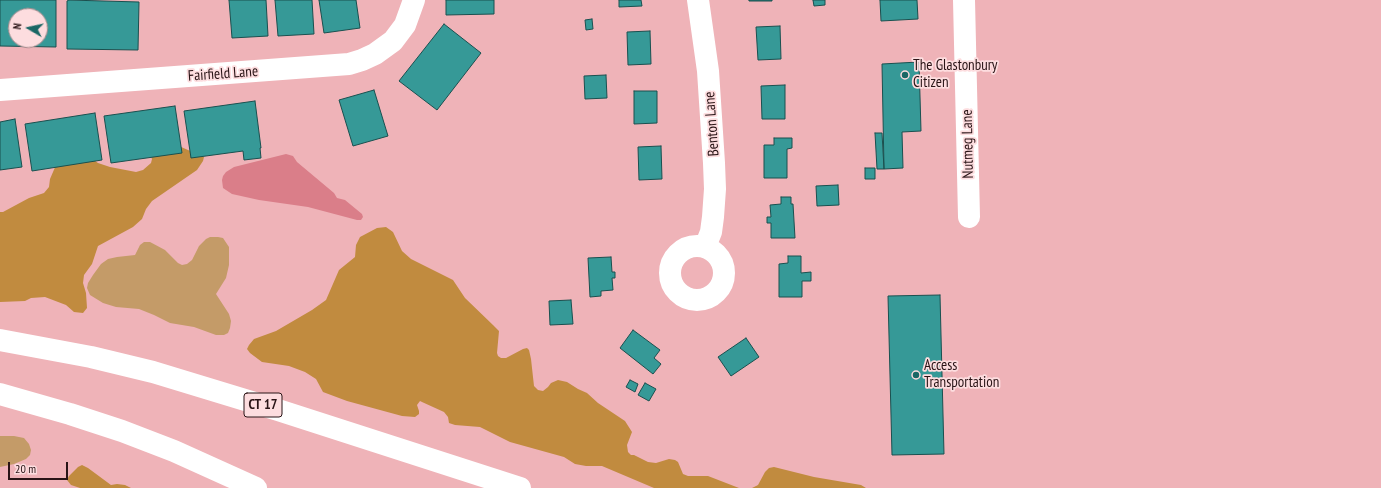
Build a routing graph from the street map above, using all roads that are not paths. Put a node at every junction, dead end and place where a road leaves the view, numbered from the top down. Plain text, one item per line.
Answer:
1 (414, 0) edge
2 (698, 0) edge
3 (964, 0) edge
4 (0, 90) edge
5 (969, 217) dead end
6 (705, 247) dead end
7 (0, 340) edge
8 (0, 394) edge
9 (256, 488) edge
10 (520, 488) edge

1 - 4 main road, Fairfield Lane
2 - 6 main road, Benton Lane
3 - 5 main road, Nutmeg Lane
7 - 10 main road, CT 17
8 - 9 main road

